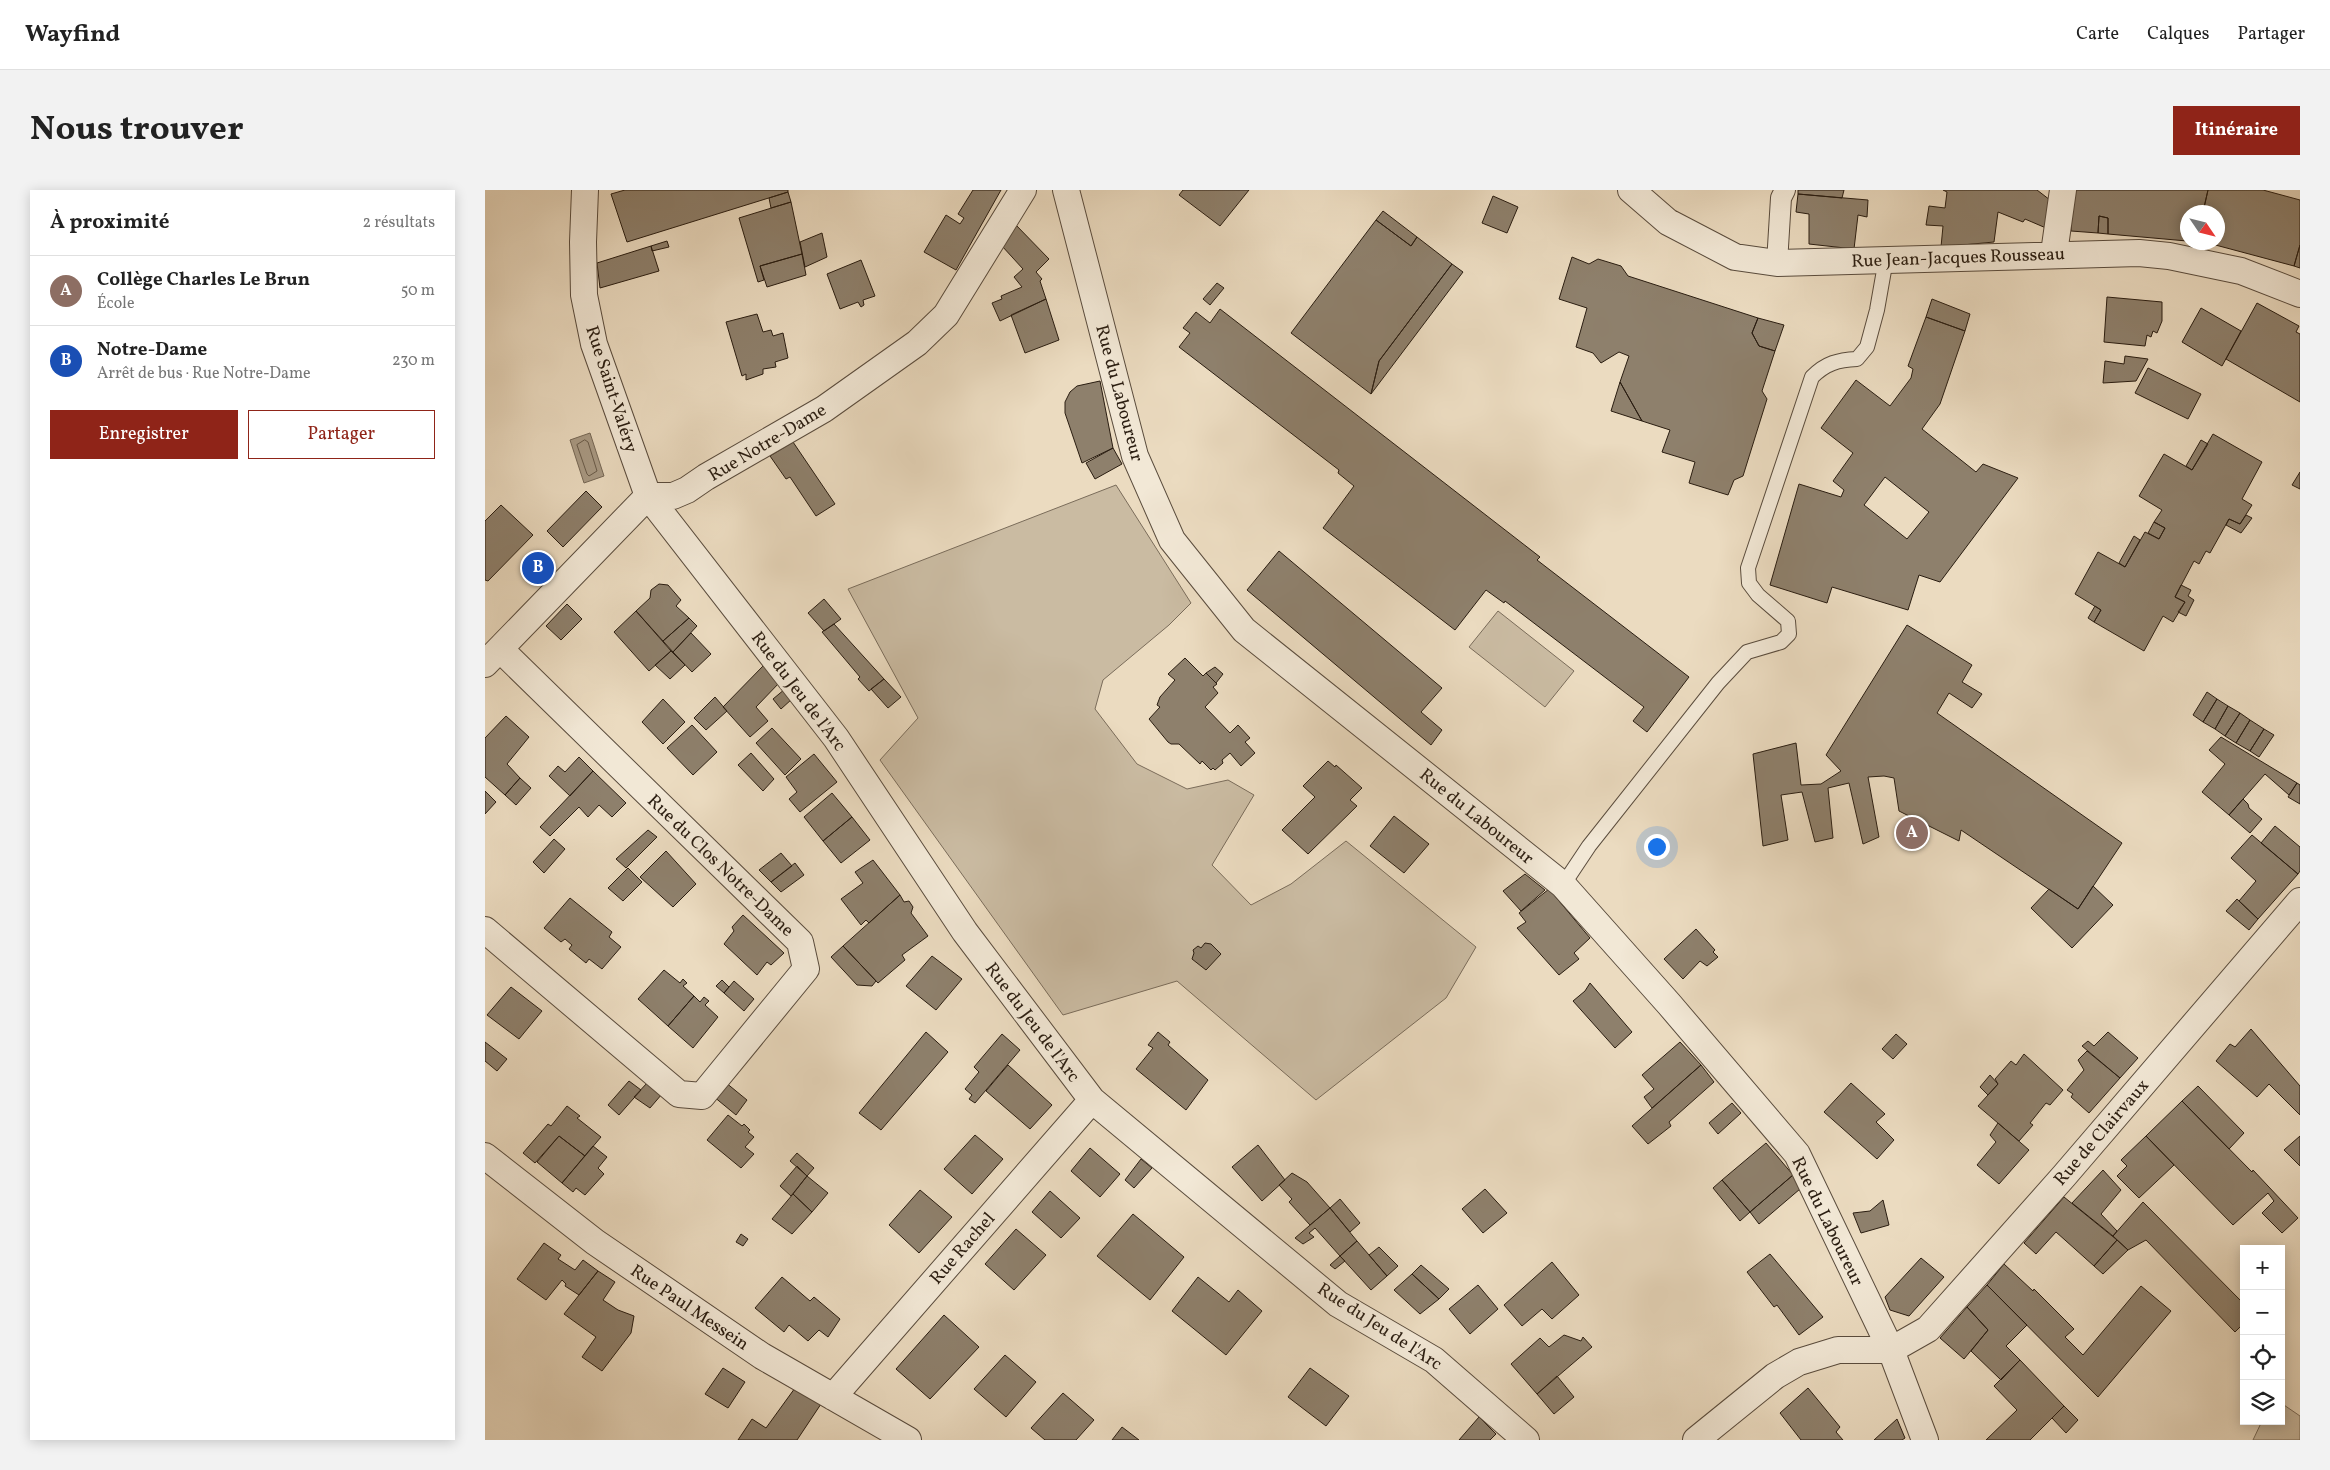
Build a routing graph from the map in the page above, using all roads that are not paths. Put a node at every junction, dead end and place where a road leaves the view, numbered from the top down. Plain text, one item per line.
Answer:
1 (585, 190) edge
2 (1023, 190) edge
3 (1066, 190) edge
4 (1631, 190) edge
5 (1785, 190) edge
6 (2063, 190) edge
7 (2054, 254) junction
8 (1886, 259) junction
9 (1777, 263) junction
10 (2300, 294) edge
11 (649, 496) junction
12 (493, 656) edge
13 (1563, 885) junction
14 (2300, 901) edge
15 (485, 930) edge
16 (1092, 1100) junction
17 (485, 1156) edge
18 (1891, 1350) junction
19 (833, 1397) junction
20 (908, 1440) edge
21 (1526, 1440) edge
22 (1696, 1440) edge
23 (1925, 1440) edge

1 - 11 street, Rue Saint-Valéry
2 - 11 street, Rue Notre-Dame
3 - 13 street, Rue du Laboureur
4 - 9 street, Rue Jean-Jacques Rousseau
5 - 9 street
6 - 7 street
7 - 8 street, Rue Jean-Jacques Rousseau
7 - 10 street, Rue Jean-Jacques Rousseau
8 - 9 street, Rue Jean-Jacques Rousseau
8 - 13 lane
11 - 12 street
11 - 16 street, Rue du Jeu de l'Arc
12 - 15 street, Rue du Clos Notre-Dame
13 - 18 street, Rue du Laboureur
14 - 18 street, Rue de Clairvaux
16 - 19 street, Rue Rachel
16 - 21 street, Rue du Jeu de l'Arc
17 - 19 street, Rue Paul Messein
18 - 22 street
18 - 23 street, Rue du Laboureur
19 - 20 street, Rue Paul Messein

